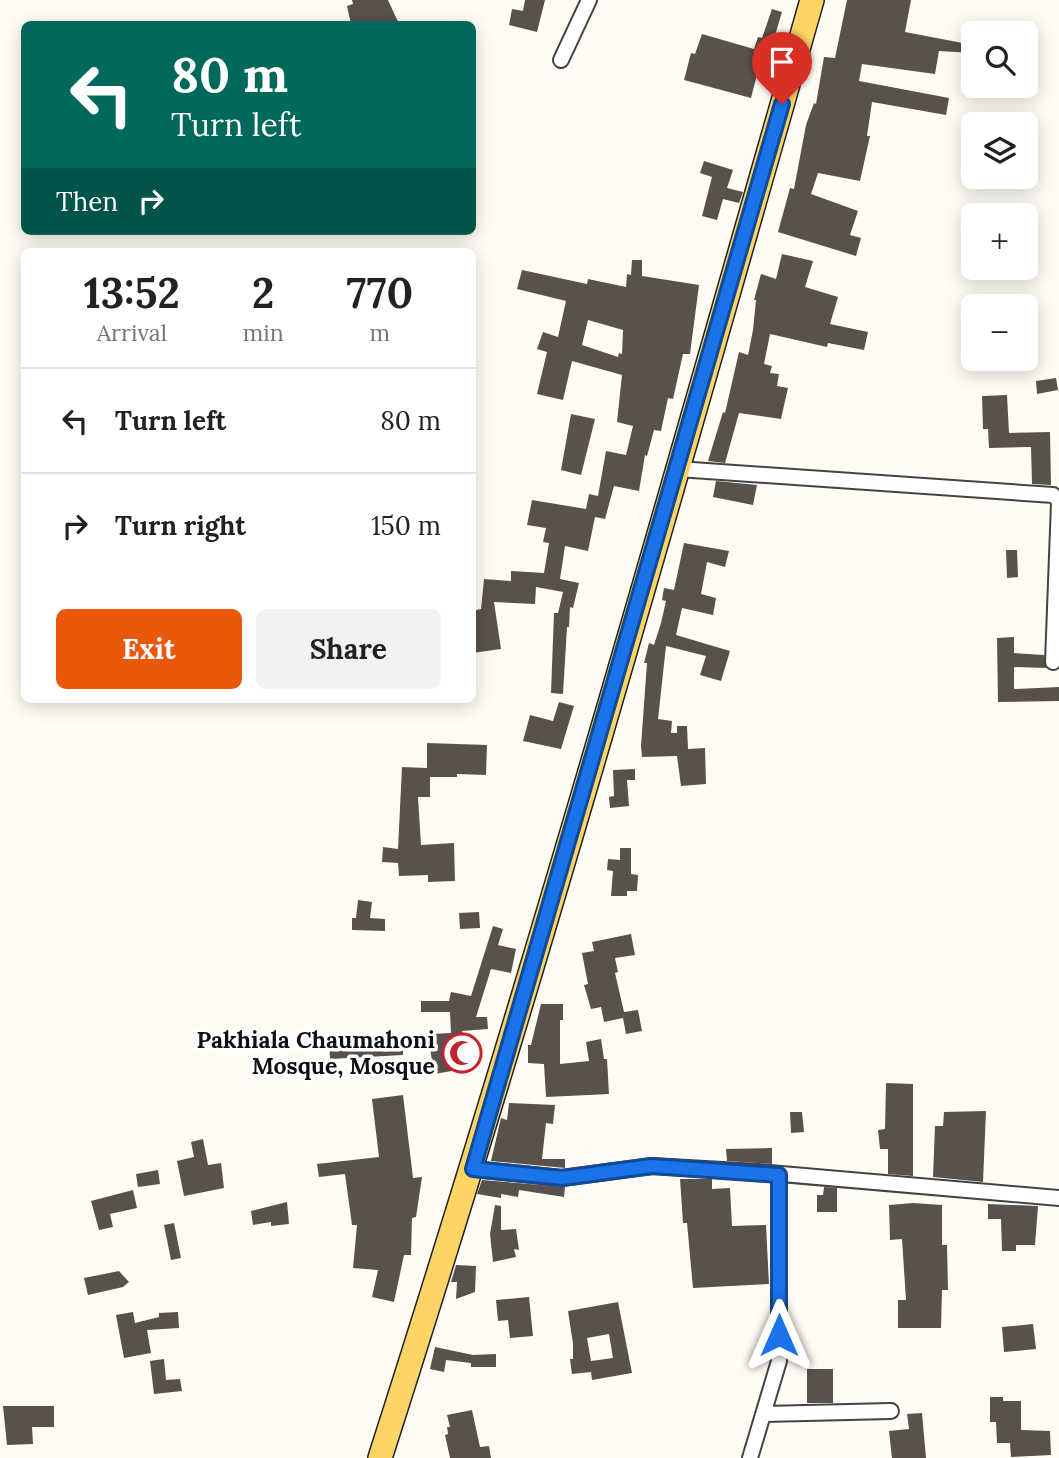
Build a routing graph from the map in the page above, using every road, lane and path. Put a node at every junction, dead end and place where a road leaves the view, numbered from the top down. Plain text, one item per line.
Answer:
1 (589, 0) edge
2 (812, 0) edge
3 (561, 60) dead end
4 (678, 469) junction
5 (1059, 501) edge
6 (1053, 662) dead end
7 (473, 1169) junction
8 (779, 1175) junction
9 (1059, 1198) edge
10 (891, 1411) dead end
11 (764, 1414) junction
12 (380, 1458) edge
13 (750, 1458) edge

1 - 3 street
2 - 4 main road
4 - 5 street
4 - 7 main road
5 - 6 street
7 - 8 street
7 - 12 main road
8 - 9 street
8 - 11 street
10 - 11 street
11 - 13 street

